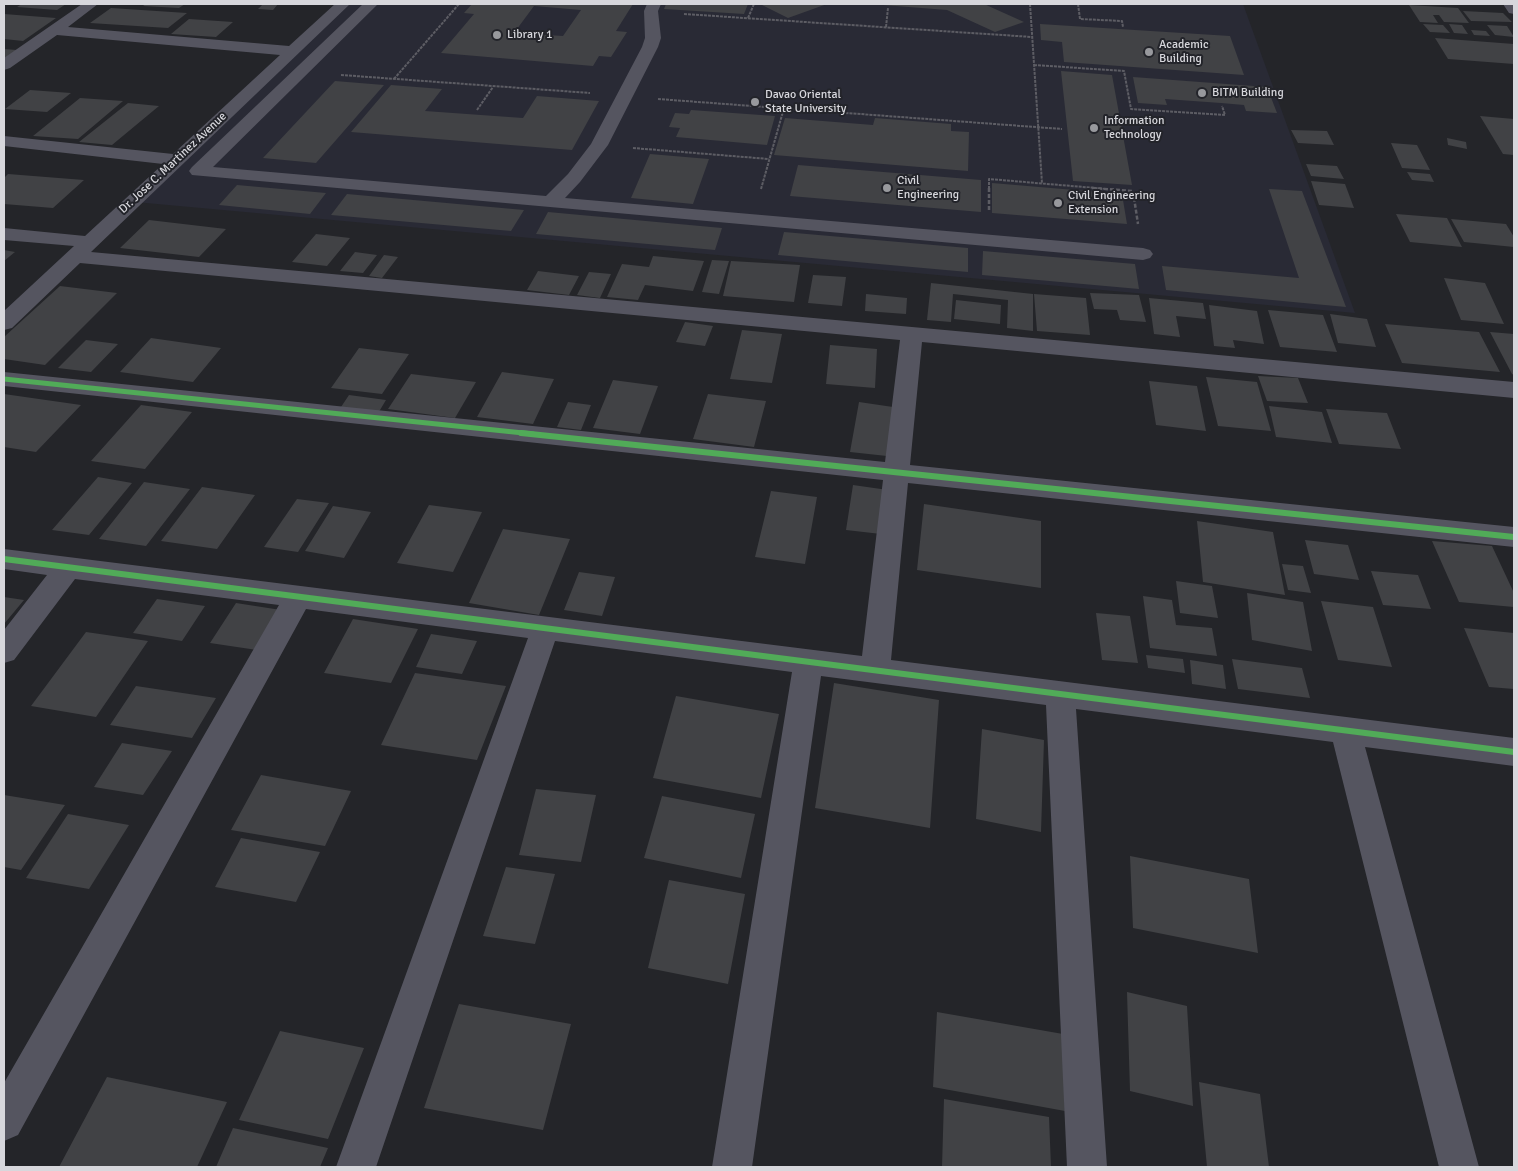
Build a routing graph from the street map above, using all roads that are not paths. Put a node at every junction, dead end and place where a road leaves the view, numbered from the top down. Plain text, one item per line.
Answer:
1 (91, 4) edge
2 (343, 4) edge
3 (371, 4) edge
4 (1510, 4) edge
5 (652, 8) edge
6 (1514, 10) edge
7 (53, 30) junction
8 (4, 43) edge
9 (32, 45) junction
10 (292, 51) junction
11 (4, 65) edge
12 (220, 120) junction
13 (250, 120) junction
14 (4, 140) edge
15 (176, 160) junction
16 (550, 202) junction
17 (4, 234) edge
18 (82, 249) junction
19 (1143, 254) road end
20 (4, 323) edge
21 (912, 333) junction
22 (4, 379) edge
23 (1514, 390) edge
24 (897, 471) junction
25 (1514, 537) edge
26 (4, 560) edge
27 (69, 567) junction
28 (299, 596) junction
29 (546, 628) junction
30 (4, 651) edge
31 (808, 662) junction
32 (875, 670) junction
33 (1060, 694) junction
34 (1345, 730) junction
35 (1514, 752) edge
36 (4, 1120) edge
37 (356, 1167) edge
38 (732, 1167) edge
39 (1087, 1167) edge
40 (1459, 1167) edge

1 - 7 street
2 - 10 street, Dr. Jose C. Martinez Avenue
3 - 13 street
4 - 6 street
5 - 16 street
7 - 9 street
7 - 10 street
8 - 9 street
9 - 11 street
10 - 12 street, Dr. Jose C. Martinez Avenue
12 - 13 street
12 - 15 street, Dr. Jose C. Martinez Avenue
13 - 16 street
14 - 15 street
15 - 18 street, Dr. Jose C. Martinez Avenue
16 - 19 street
17 - 18 street
18 - 20 street, Dr. Jose C. Martinez Avenue
18 - 21 street
21 - 23 street
21 - 24 street
22 - 24 street
24 - 25 street
24 - 32 street
26 - 27 street
27 - 28 street
27 - 30 street
28 - 29 street
28 - 36 street
29 - 31 street
29 - 37 street
31 - 32 street
31 - 38 street
32 - 33 street
33 - 34 street
33 - 39 street
34 - 35 street
34 - 40 street

